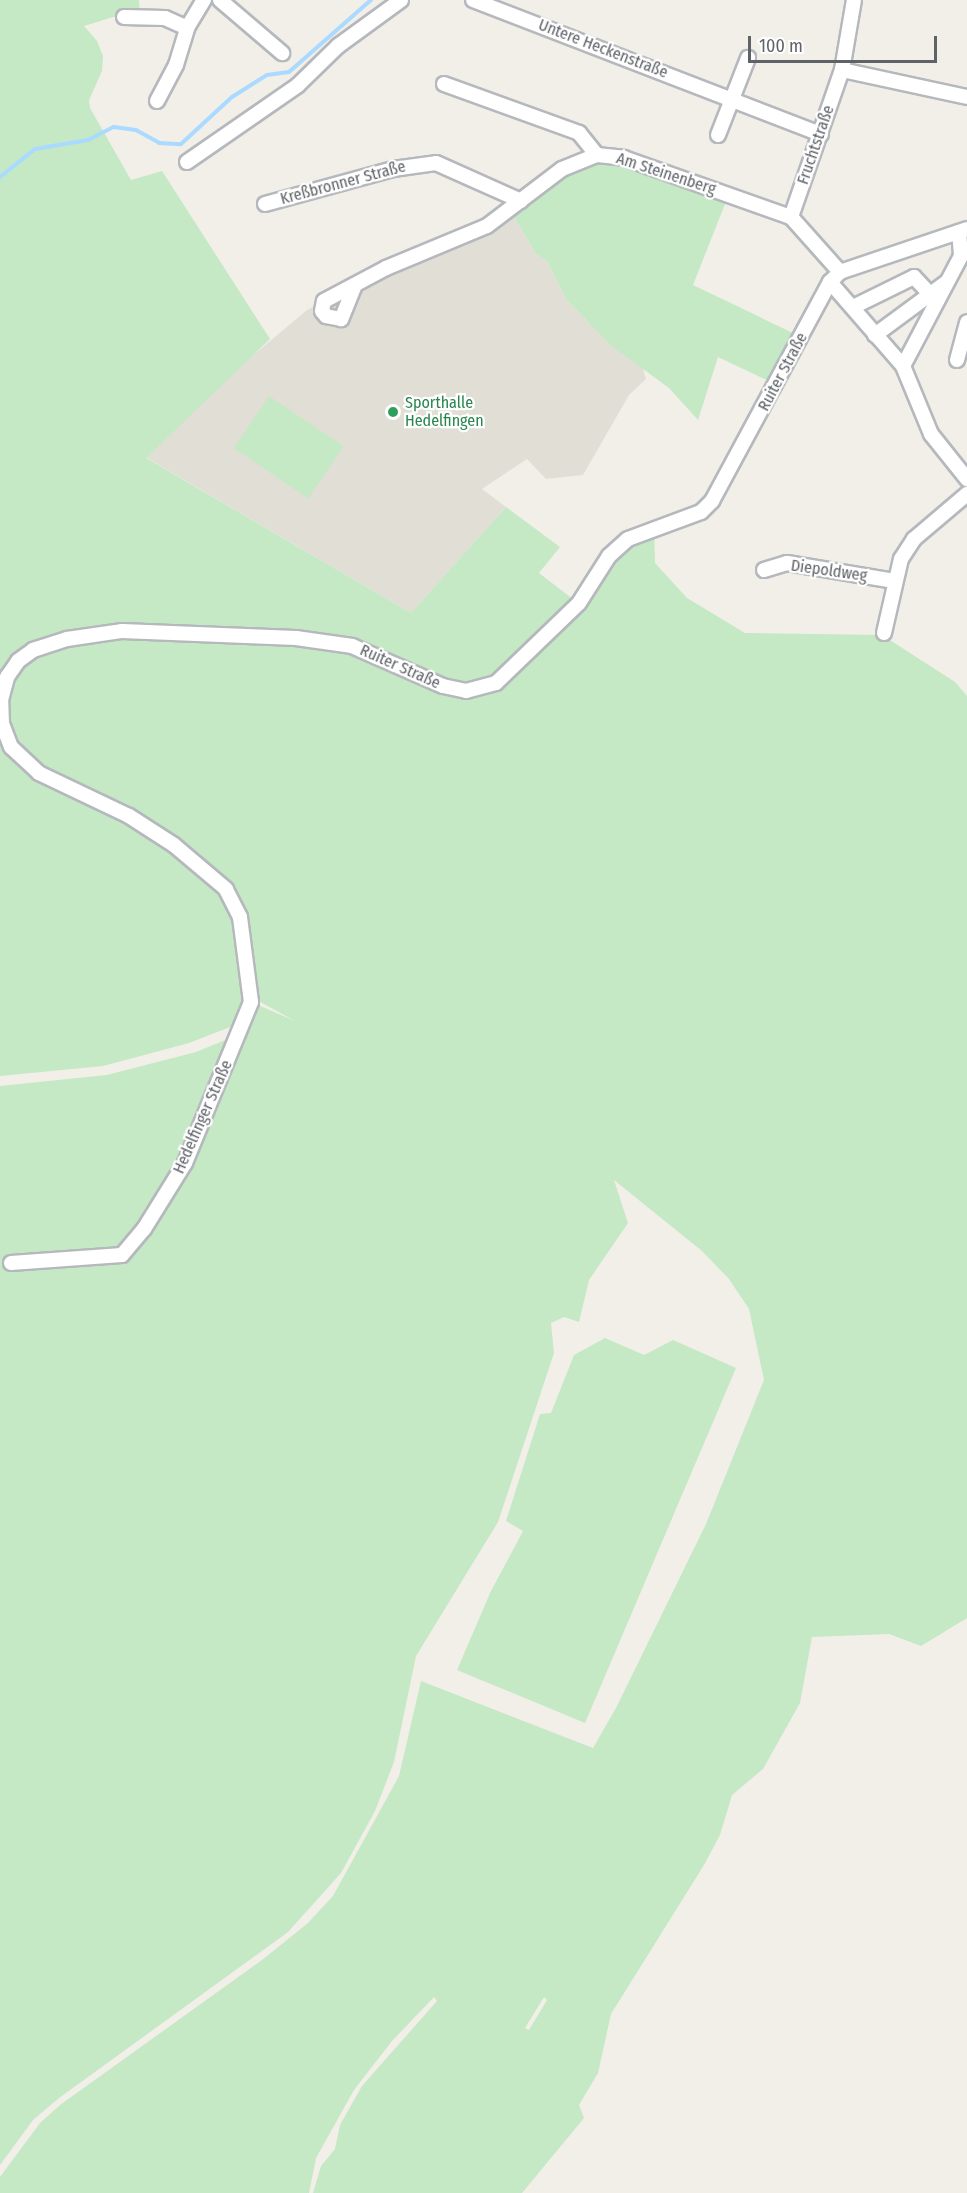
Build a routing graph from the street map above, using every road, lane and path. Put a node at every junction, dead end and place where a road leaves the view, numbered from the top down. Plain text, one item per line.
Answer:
1 (204, 0) edge
2 (220, 0) edge
3 (401, 0) edge
4 (473, 0) edge
5 (854, 0) edge
6 (124, 17) dead end
7 (187, 28) junction
8 (282, 53) dead end
9 (748, 58) dead end
10 (842, 70) junction
11 (444, 84) dead end
12 (967, 97) edge
13 (732, 99) junction
14 (156, 101) dead end
15 (821, 134) junction
16 (718, 135) dead end
17 (597, 155) junction
18 (187, 162) dead end
19 (521, 201) junction
20 (265, 204) dead end
21 (791, 217) junction
22 (963, 231) edge
23 (964, 258) edge
24 (835, 277) junction
25 (947, 282) junction
26 (356, 285) dead end
27 (928, 293) junction
28 (853, 307) junction
29 (967, 322) edge
30 (875, 335) junction
31 (957, 360) dead end
32 (903, 366) junction
33 (967, 479) edge
34 (967, 495) edge
35 (764, 570) dead end
36 (894, 581) junction
37 (884, 633) dead end
38 (251, 1002) joint
39 (11, 1263) dead end

1 - 7 street
2 - 8 street
3 - 18 street
4 - 13 street, Untere Heckenstraße
5 - 10 street, Fruchtstraße
6 - 7 street
7 - 14 street
9 - 13 street
10 - 12 street
10 - 15 street, Fruchtstraße
11 - 17 street
13 - 15 street, Untere Heckenstraße
13 - 16 street
15 - 21 street, Fruchtstraße
17 - 19 street, Am Steinenberg
17 - 21 street, Am Steinenberg
19 - 20 street, Kreßbronner Straße
19 - 26 street, Am Steinenberg
21 - 24 street
22 - 23 street
22 - 24 street
23 - 25 street
24 - 28 street
24 - 38 street, Ruiter Straße
25 - 27 street
25 - 32 street
27 - 28 street
27 - 30 street
28 - 30 street
29 - 31 street
30 - 32 street
32 - 33 street
34 - 36 street
35 - 36 street, Diepoldweg
36 - 37 street
38 - 39 street, Hedelfinger Straße

